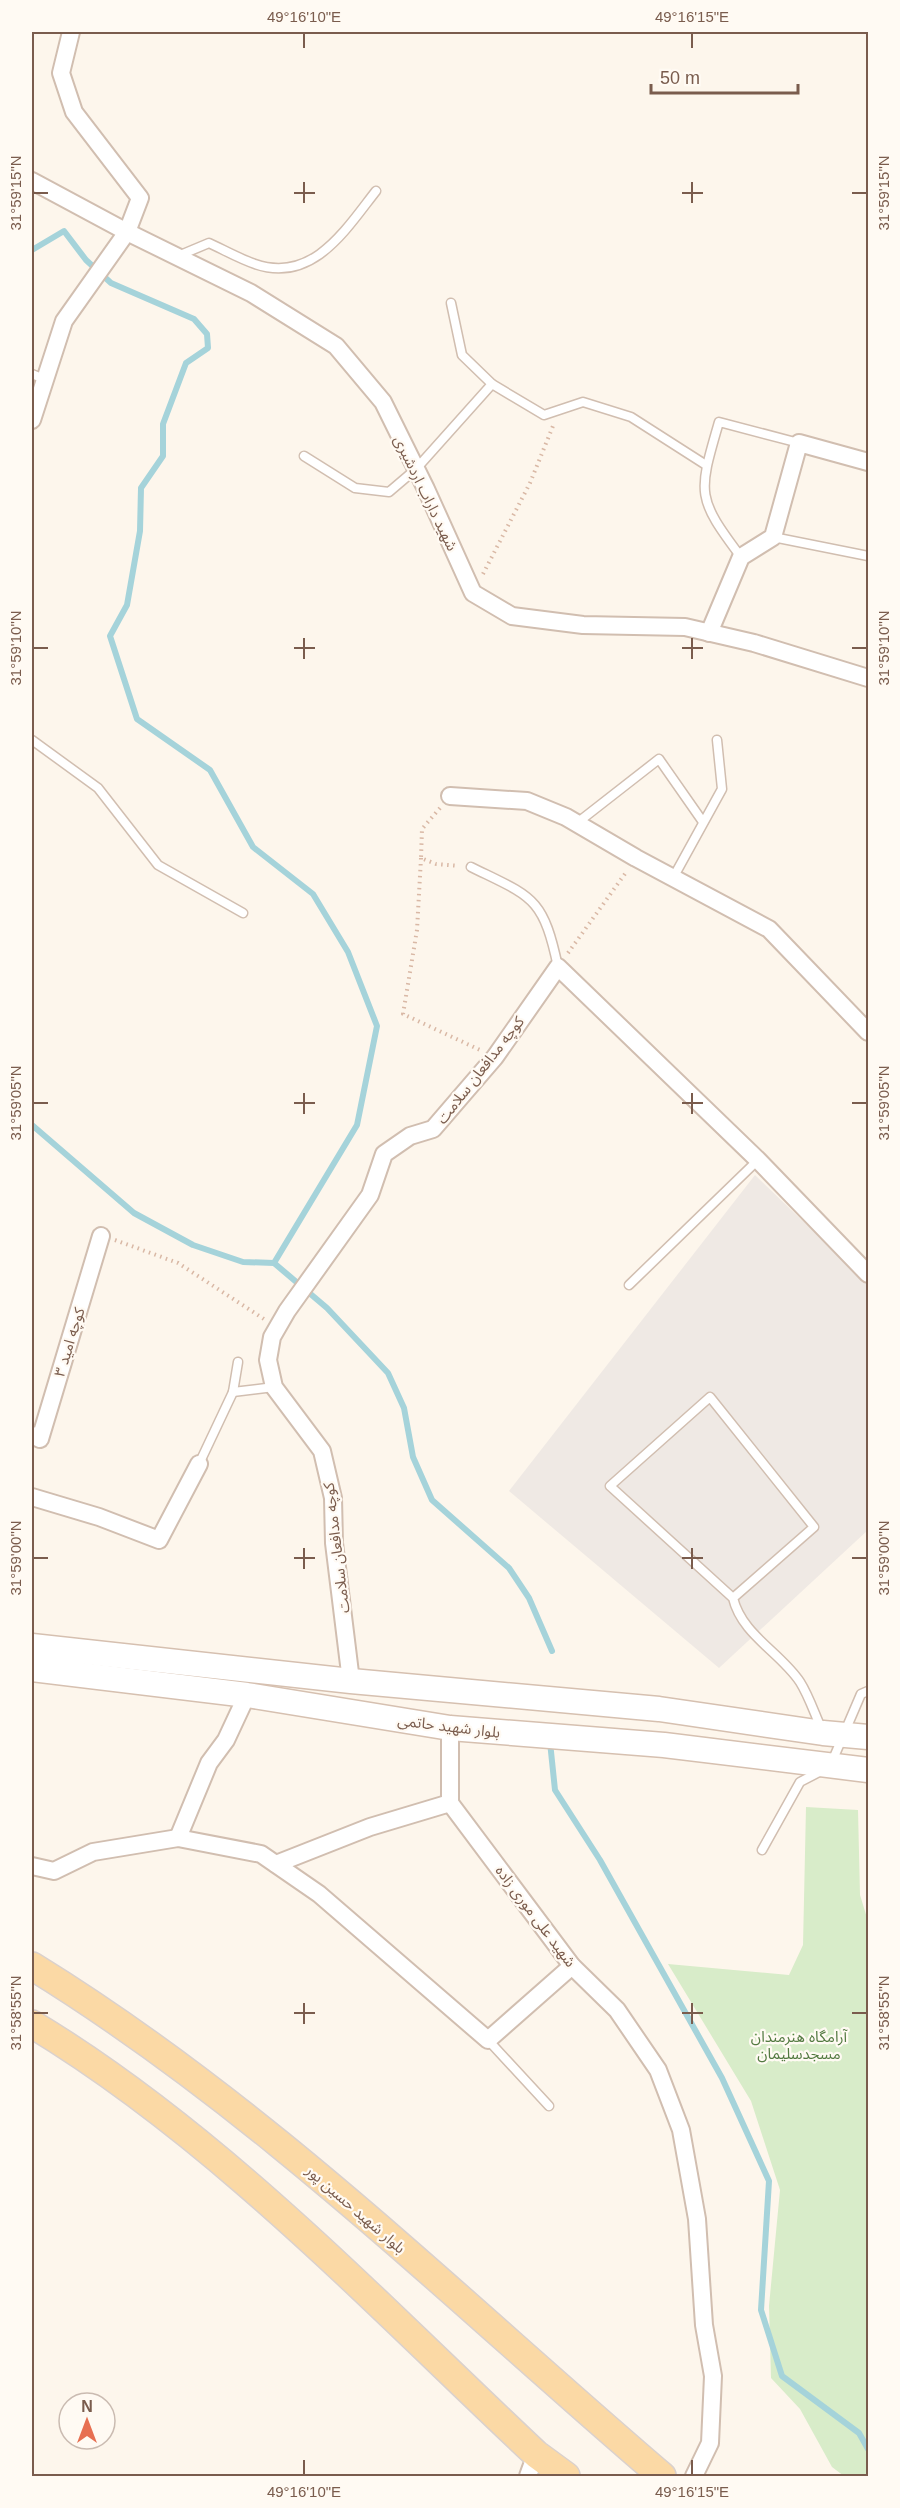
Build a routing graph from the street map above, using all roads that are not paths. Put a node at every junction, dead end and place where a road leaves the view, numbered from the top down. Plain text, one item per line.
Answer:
1 (70, 32) edge
2 (32, 181) edge
3 (376, 191) dead end
4 (127, 232) junction
5 (177, 256) junction
6 (451, 303) dead end
7 (38, 377) edge
8 (492, 384) junction
9 (32, 420) edge
10 (799, 443) junction
11 (304, 456) dead end
12 (868, 462) edge
13 (706, 465) junction
14 (416, 469) junction
15 (773, 537) junction
16 (868, 556) edge
17 (741, 557) junction
18 (709, 633) junction
19 (868, 678) edge
20 (32, 740) edge
21 (717, 740) dead end
22 (450, 796) road end
23 (703, 822) junction
24 (577, 823) junction
25 (471, 867) road end
26 (673, 878) junction
27 (243, 913) dead end
28 (558, 967) junction
29 (868, 1032) edge
30 (758, 1160) junction
31 (101, 1236) road end
32 (868, 1274) edge
33 (629, 1285) dead end
34 (238, 1362) dead end
35 (274, 1387) junction
36 (233, 1392) junction
37 (32, 1435) edge
38 (198, 1464) joint
39 (32, 1497) edge
40 (733, 1598) junction
41 (32, 1646) edge
42 (32, 1668) edge
43 (351, 1681) junction
44 (868, 1691) edge
45 (247, 1695) junction
46 (450, 1728) junction
47 (833, 1733) junction
48 (868, 1737) edge
49 (831, 1765) junction
50 (868, 1770) edge
51 (450, 1803) junction
52 (178, 1838) junction
53 (762, 1850) dead end
54 (276, 1864) junction
55 (32, 1866) edge
56 (32, 1966) edge
57 (572, 1966) junction
58 (32, 2024) edge
59 (488, 2040) junction
60 (549, 2106) dead end
61 (532, 2465) edge
62 (566, 2476) edge
63 (662, 2476) edge
64 (694, 2476) edge

1 - 4 street
2 - 4 street, شهید داراب اردشیری
3 - 5 lane
4 - 5 street, شهید داراب اردشیری
4 - 7 street
5 - 14 street, شهید داراب اردشیری
6 - 8 lane
7 - 9 street
8 - 13 lane
8 - 14 lane
10 - 12 street
10 - 13 lane
10 - 15 street
11 - 14 lane
13 - 17 lane
14 - 18 street, شهید داراب اردشیری
15 - 16 lane
15 - 17 street
17 - 18 street
18 - 19 street
20 - 27 lane
21 - 23 lane
22 - 24 street
23 - 24 lane
23 - 26 lane
24 - 26 street
25 - 28 lane
26 - 29 street
28 - 30 street
28 - 35 street, کوچه مدافعان سلامت
30 - 32 street
30 - 33 lane
31 - 37 street, کوچه امید ۳
34 - 36 lane
35 - 36 lane
35 - 43 street, کوچه مدافعان سلامت
36 - 38 lane
38 - 39 street
40 - 40 lane
40 - 47 lane
41 - 43 main road
42 - 45 main road, بلوار شهید حاتمی
43 - 47 main road
44 - 47 lane
45 - 46 main road, بلوار شهید حاتمی
45 - 52 street
46 - 49 main road, بلوار شهید حاتمی
46 - 51 street
47 - 48 main road
47 - 49 lane
49 - 50 main road, بلوار شهید حاتمی
49 - 53 lane
51 - 54 street
51 - 57 street, شهید علی موری زاده
52 - 54 street
52 - 55 street
54 - 59 street
56 - 63 main road, بلوار شهيد حسین پور
57 - 59 street
57 - 64 street, شهید علی موری زاده
58 - 61 main road
59 - 60 lane
61 - 62 main road

